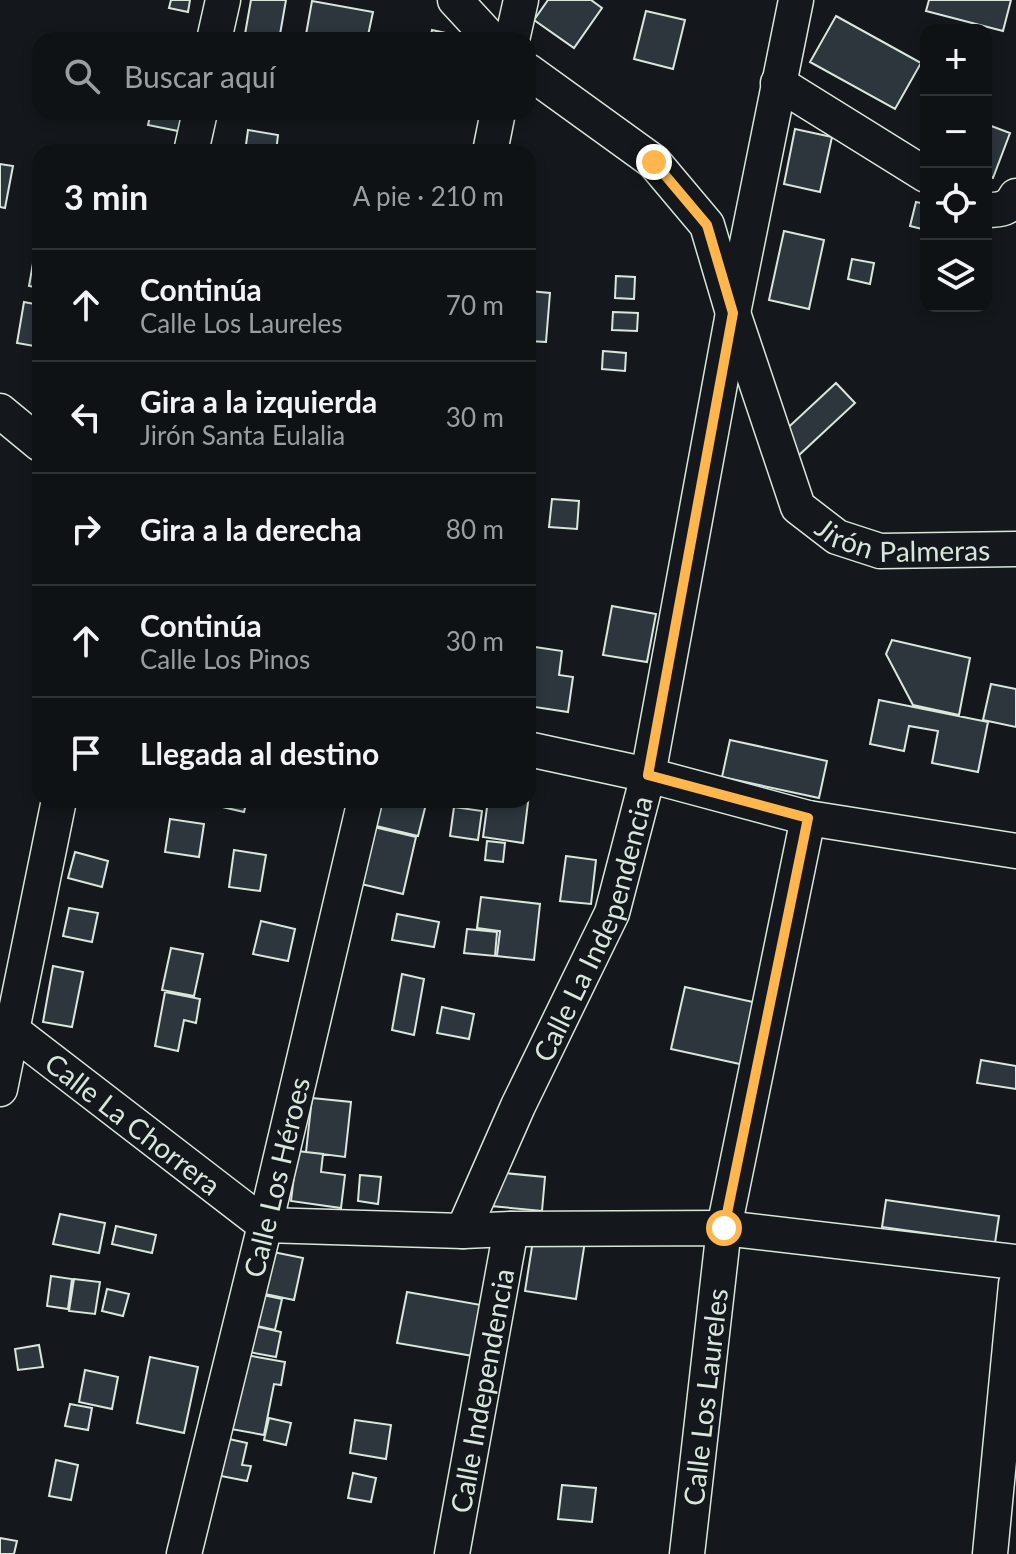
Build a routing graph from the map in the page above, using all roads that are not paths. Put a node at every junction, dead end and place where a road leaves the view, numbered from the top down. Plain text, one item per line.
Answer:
1 (223, 0) edge
2 (455, 0) edge
3 (521, 0) edge
4 (796, 0) edge
5 (216, 32) edge
6 (485, 32) edge
7 (514, 32) edge
8 (536, 77) edge
9 (778, 83) junction
10 (198, 120) edge
11 (496, 120) edge
12 (193, 144) edge
13 (492, 144) edge
14 (920, 171) edge
15 (1016, 196) edge
16 (992, 210) edge
17 (733, 313) junction
18 (0, 411) edge
19 (32, 437) edge
20 (1016, 549) edge
21 (536, 751) edge
22 (648, 775) junction
23 (57, 808) edge
24 (363, 808) edge
25 (808, 818) junction
26 (1016, 851) edge
27 (6, 1026) edge
28 (0, 1089) edge
29 (265, 1225) junction
30 (724, 1228) junction
31 (511, 1229) junction
32 (463, 1231) junction
33 (1016, 1262) edge
34 (1016, 1284) edge
35 (184, 1554) edge
36 (452, 1554) edge
37 (687, 1554) edge
38 (990, 1554) edge

1 - 5 street
2 - 6 street
3 - 7 street
4 - 9 street, Calle La Independencia
8 - 17 street
9 - 14 street
9 - 17 street, Calle La Independencia
10 - 12 street
11 - 13 street
15 - 16 street
17 - 20 street, Jirón Palmeras
17 - 22 street, Calle La Independencia
18 - 19 street
21 - 22 street
22 - 25 street
22 - 32 street, Calle La Independencia
23 - 27 street
24 - 29 street, Calle Los Héroes
25 - 26 street
25 - 30 street, Calle Los Laureles
27 - 28 street
27 - 29 street, Calle La Chorrera
29 - 32 street
29 - 35 street, Calle Los Héroes
30 - 31 street
30 - 33 street
30 - 37 street, Calle Los Laureles
31 - 32 street
31 - 36 street, Calle Independencia
34 - 38 street

